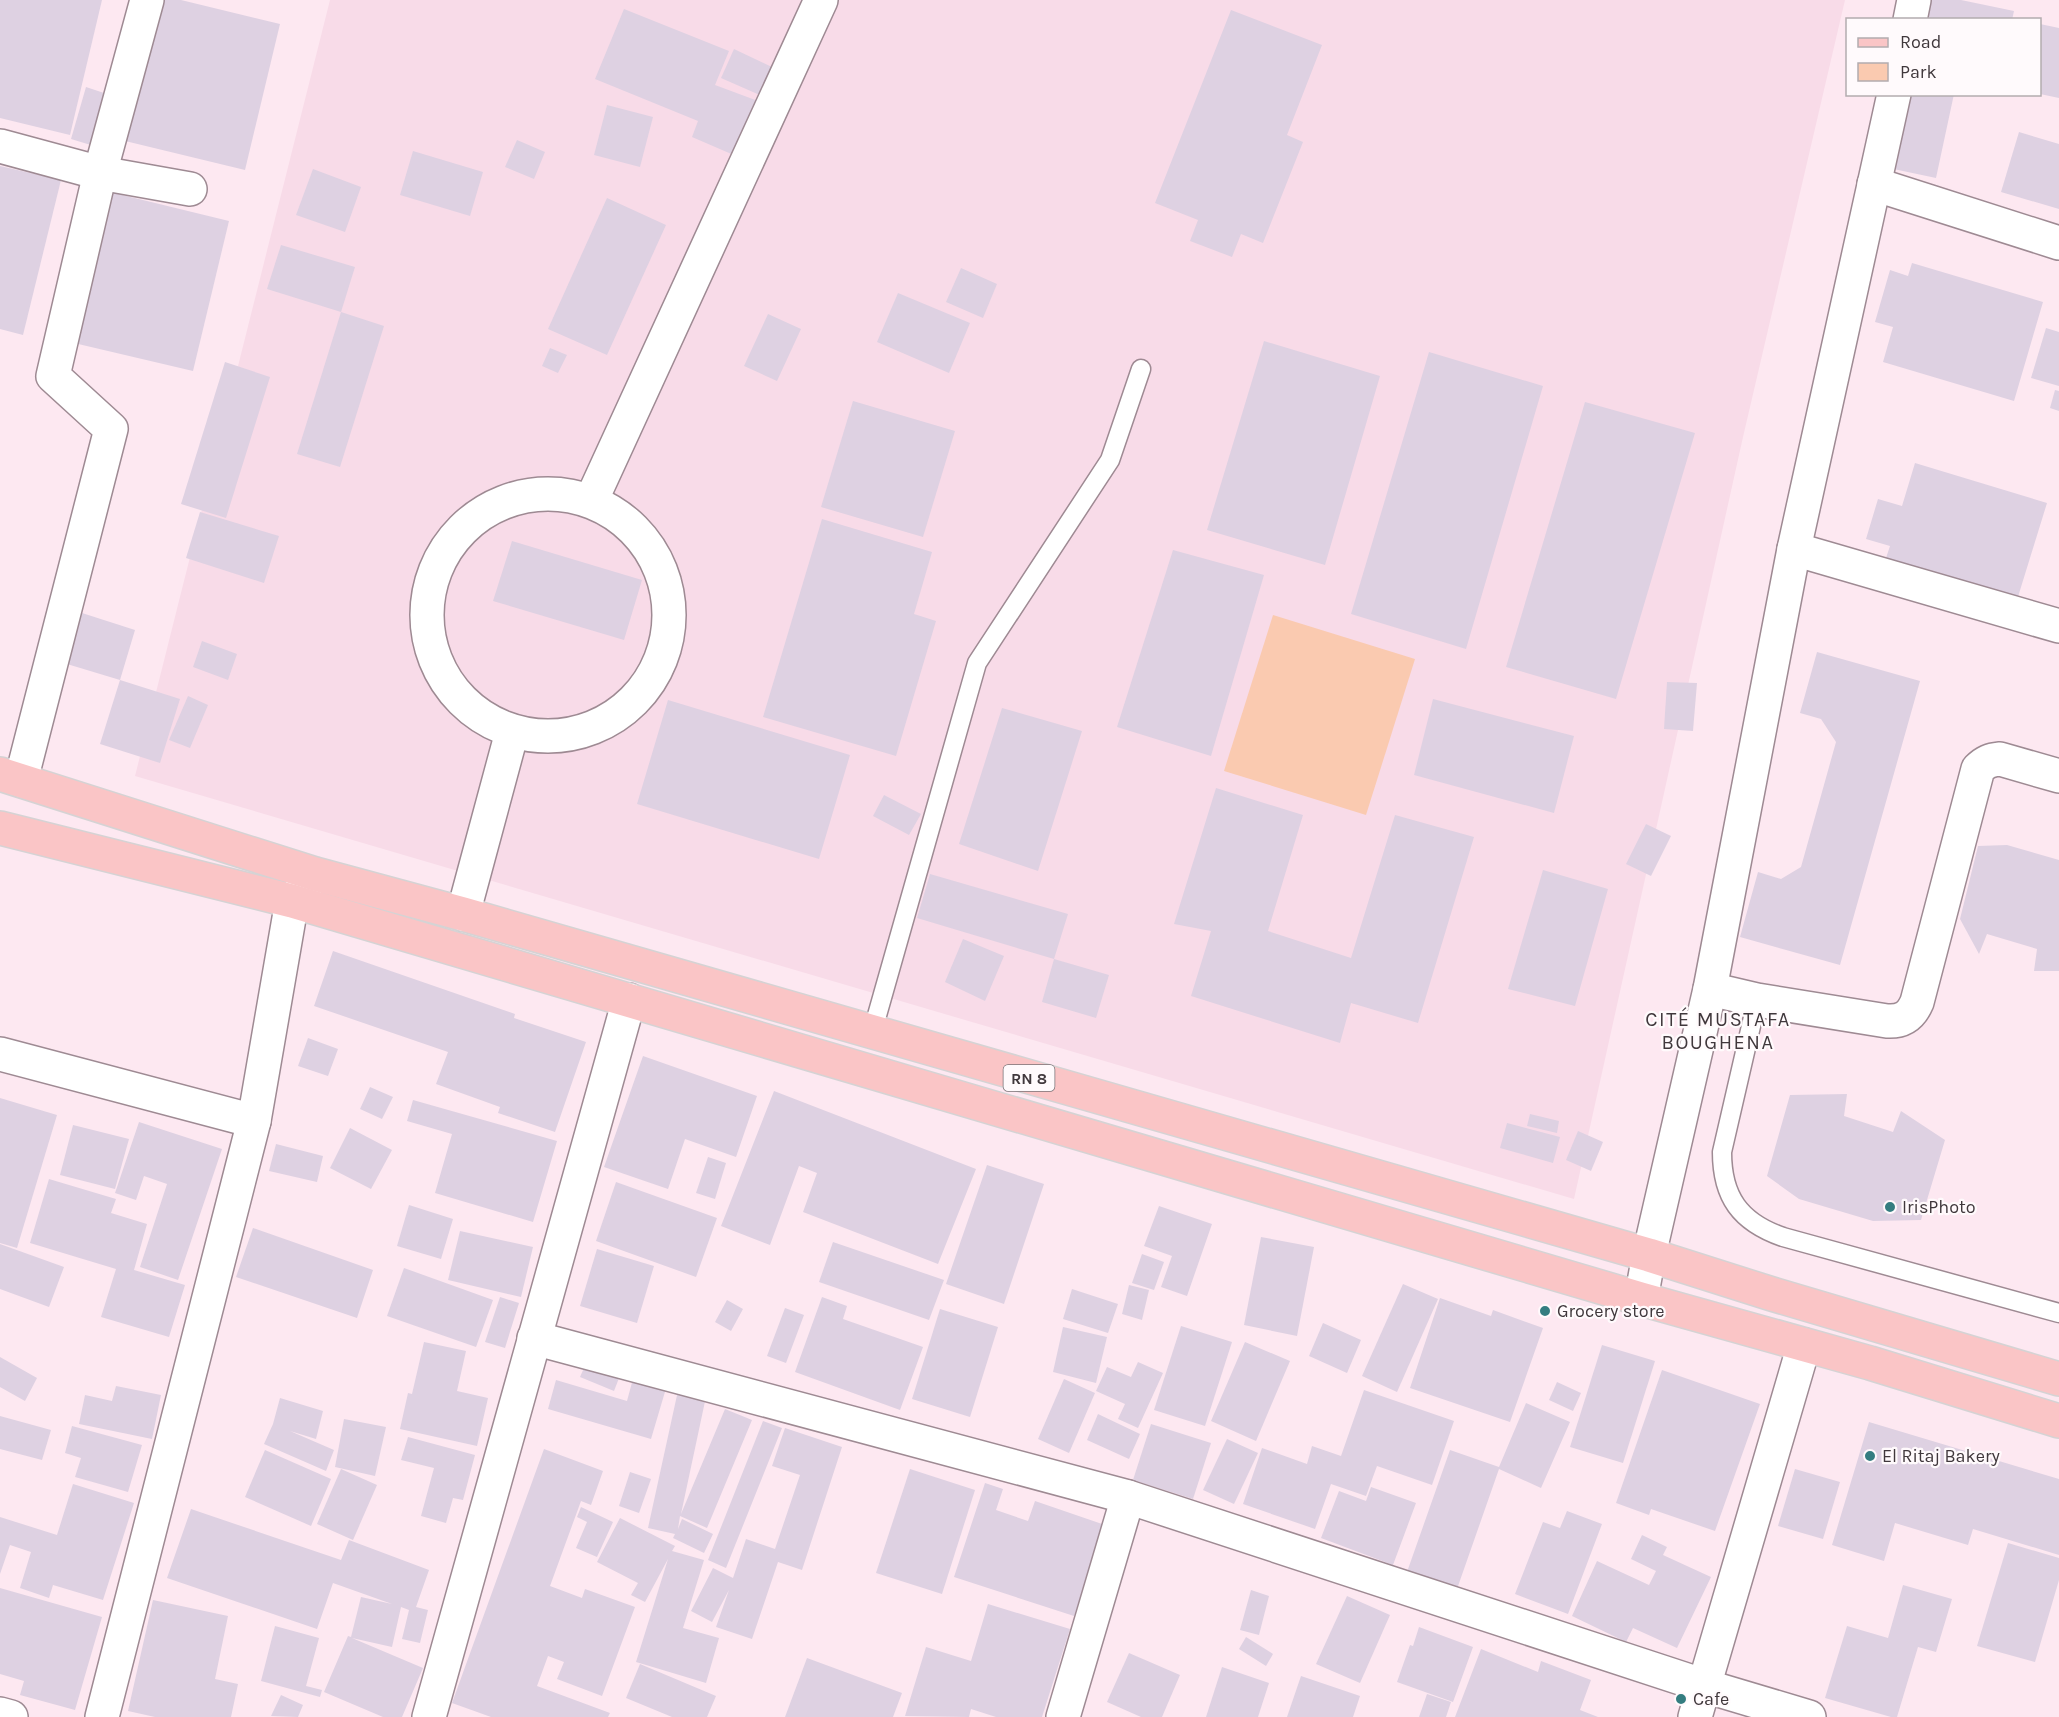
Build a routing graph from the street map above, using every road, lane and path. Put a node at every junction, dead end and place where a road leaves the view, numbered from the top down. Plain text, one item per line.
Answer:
1 (147, 0) edge
2 (821, 0) edge
3 (1914, 0) edge
4 (1910, 18) edge
5 (1893, 96) edge
6 (0, 146) edge
7 (100, 174) junction
8 (1874, 184) junction
9 (190, 189) dead end
10 (2059, 243) edge
11 (1141, 369) dead end
12 (591, 501) junction
13 (1794, 549) junction
14 (2059, 626) edge
15 (512, 732) junction
16 (2059, 776) edge
17 (10, 777) edge
18 (0, 828) edge
19 (315, 874) junction
20 (292, 901) junction
21 (463, 914) junction
22 (1710, 989) junction
23 (629, 1000) junction
24 (1757, 1000) junction
25 (872, 1033) junction
26 (0, 1054) edge
27 (254, 1121) junction
28 (1649, 1255) junction
29 (1641, 1299) junction
30 (2059, 1313) edge
31 (534, 1338) junction
32 (1804, 1345) junction
33 (2059, 1379) edge
34 (2059, 1421) edge
35 (1128, 1497) junction
36 (1705, 1686) junction
37 (0, 1714) edge
38 (11, 1717) edge
39 (102, 1717) edge
40 (429, 1717) edge
41 (1063, 1717) edge
42 (1695, 1717) edge
43 (1809, 1717) edge

1 - 7 street
2 - 12 street
3 - 4 street
5 - 8 street
6 - 7 street
7 - 9 street
7 - 17 street
8 - 10 street
8 - 13 street
11 - 25 lane
12 - 15 street
12 - 15 street
13 - 14 street
13 - 22 street
15 - 21 street
16 - 24 street
17 - 19 main road, RN 8
18 - 20 main road, RN 8
19 - 20 street
19 - 21 main road, RN 8
20 - 23 main road, RN 8
20 - 27 street
21 - 25 main road, RN 8
22 - 24 street
22 - 28 street
23 - 29 main road, RN 8
23 - 31 street
24 - 30 lane
25 - 28 main road, RN 8
26 - 27 street
27 - 39 street
28 - 29 street
28 - 33 main road, RN 8
29 - 32 main road, RN 8
31 - 35 street
31 - 40 street
32 - 34 main road, RN 8
32 - 36 street
35 - 36 street
35 - 41 street
36 - 42 street
36 - 43 street
37 - 38 street

